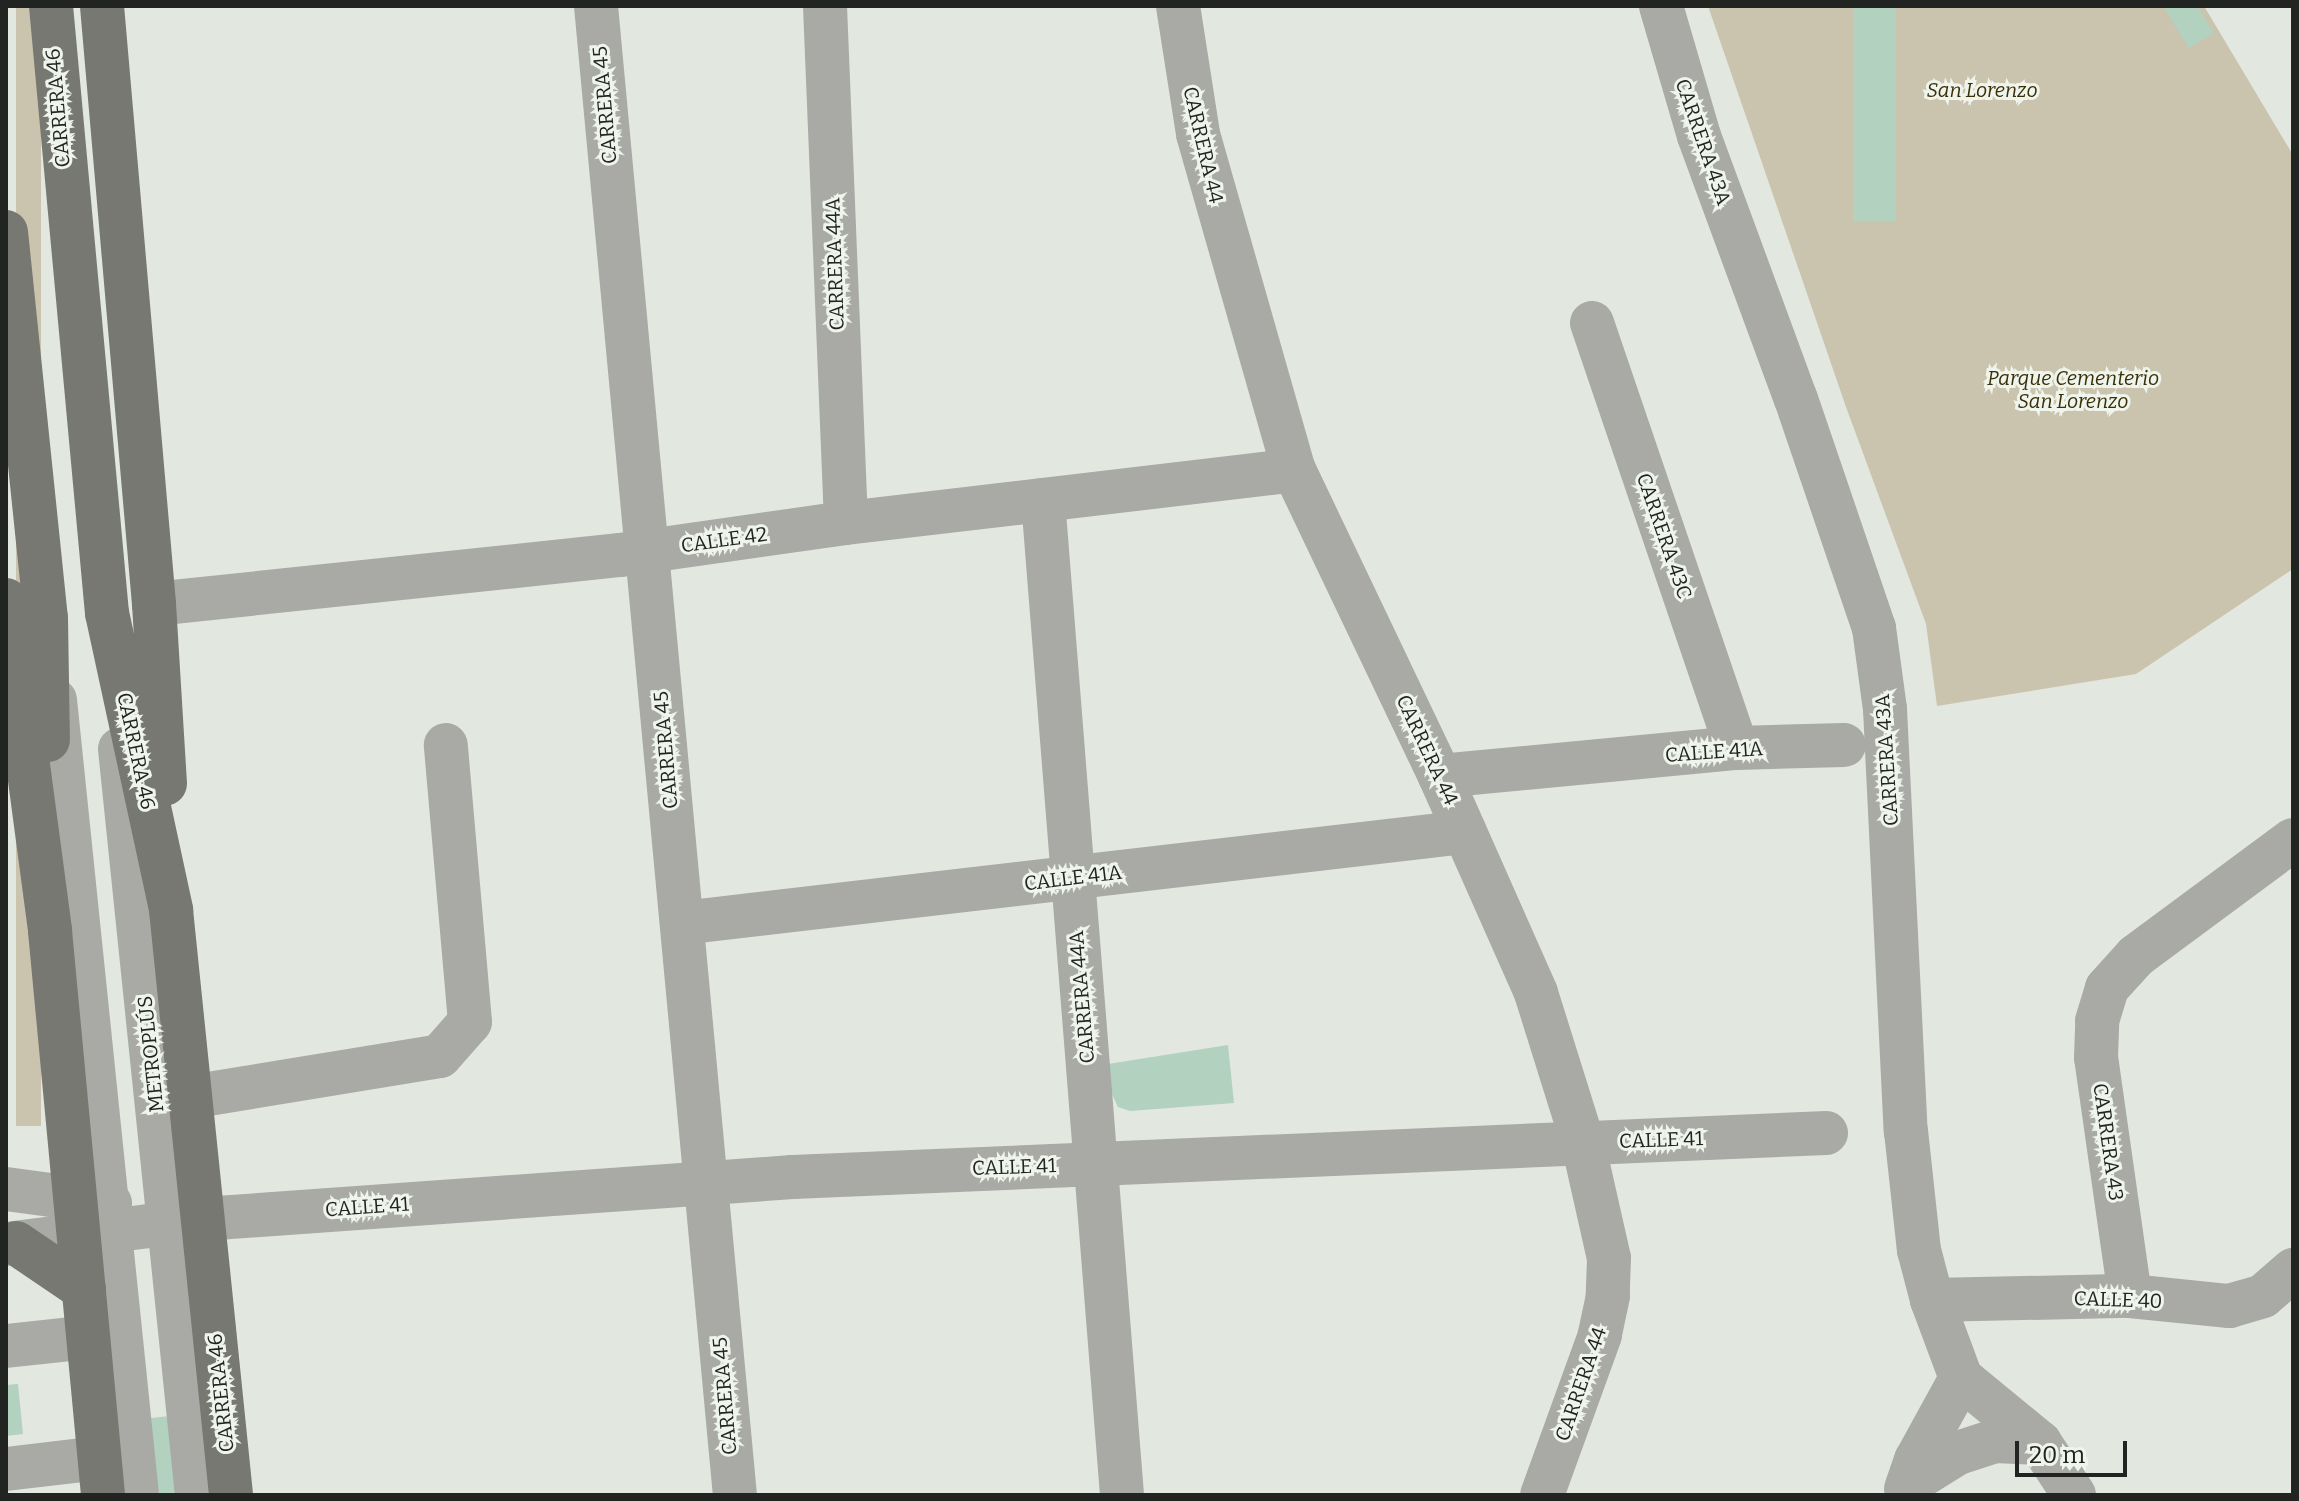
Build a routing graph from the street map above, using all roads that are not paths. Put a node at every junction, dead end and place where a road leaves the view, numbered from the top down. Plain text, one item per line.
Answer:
1 (51, 6) edge
2 (102, 6) edge
3 (596, 6) edge
4 (825, 6) edge
5 (1178, 6) edge
6 (1661, 6) edge
7 (6, 232) edge
8 (1592, 323) dead end
9 (1294, 470) junction
10 (1043, 500) junction
11 (846, 523) junction
12 (648, 551) junction
13 (105, 594) junction
14 (154, 604) junction
15 (22, 612) edge
16 (446, 745) dead end
17 (1844, 745) dead end
18 (1737, 748) junction
19 (1440, 776) junction
20 (1465, 832) junction
21 (2293, 840) edge
22 (1072, 878) junction
23 (171, 910) junction
24 (682, 923) junction
25 (190, 1097) junction
26 (1826, 1133) dead end
27 (1583, 1143) junction
28 (1095, 1164) junction
29 (706, 1184) junction
30 (6, 1189) edge
31 (92, 1217) junction
32 (180, 1218) junction
33 (11, 1244) edge
34 (2293, 1270) edge
35 (84, 1289) junction
36 (2130, 1296) junction
37 (1932, 1300) junction
38 (89, 1337) junction
39 (8, 1349) edge
40 (1961, 1378) junction
41 (2040, 1443) junction
42 (6, 1469) edge
43 (102, 1476) edge
44 (1905, 1490) edge
45 (137, 1495) edge
46 (197, 1495) edge
47 (231, 1495) edge
48 (735, 1495) edge
49 (1122, 1495) edge
50 (1542, 1495) edge
51 (2074, 1495) edge

1 - 13 main road, CARRERA 46
2 - 14 main road
3 - 12 street, CARRERA 45
4 - 11 street, CARRERA 44A
5 - 9 street, CARRERA 44
6 - 37 street, CARRERA 43A
7 - 15 main road
8 - 18 street, CARRERA 43C
9 - 10 street, CALLE 42
9 - 19 street, CARRERA 44
10 - 11 street, CALLE 42
10 - 22 street, CARRERA 44A
11 - 12 street, CALLE 42
12 - 14 street, CALLE 42
12 - 24 street, CARRERA 45
13 - 23 main road, CARRERA 46
13 - 32 street, METROPLÚS
14 - 23 main road
15 - 31 street
15 - 31 main road
16 - 25 street
17 - 18 street, CALLE 41A
18 - 19 street, CALLE 41A
19 - 20 street, CARRERA 44
20 - 22 street, CALLE 41A
20 - 27 street, CARRERA 44
21 - 36 street, CARRERA 43
22 - 24 street, CALLE 41A
22 - 28 street, CARRERA 44A
23 - 25 main road, CARRERA 46
24 - 29 street, CARRERA 45
25 - 32 main road, CARRERA 46
26 - 27 street, CALLE 41
27 - 28 street, CALLE 41
27 - 50 street, CARRERA 44
28 - 29 street, CALLE 41
28 - 49 street, CARRERA 44A
29 - 32 street, CALLE 41
29 - 48 street, CARRERA 45
30 - 31 street, CALLE 41
31 - 32 street, CALLE 41
31 - 33 street, CALLE 41
31 - 35 main road
31 - 45 street
32 - 46 street, METROPLÚS
32 - 47 main road, CARRERA 46
33 - 35 main road
34 - 36 street, CALLE 40
35 - 38 main road
36 - 37 street, CALLE 40
37 - 40 street, CARRERA 43A
38 - 39 street
38 - 43 main road
40 - 41 street
40 - 44 street
41 - 44 street
41 - 51 street
42 - 43 street

